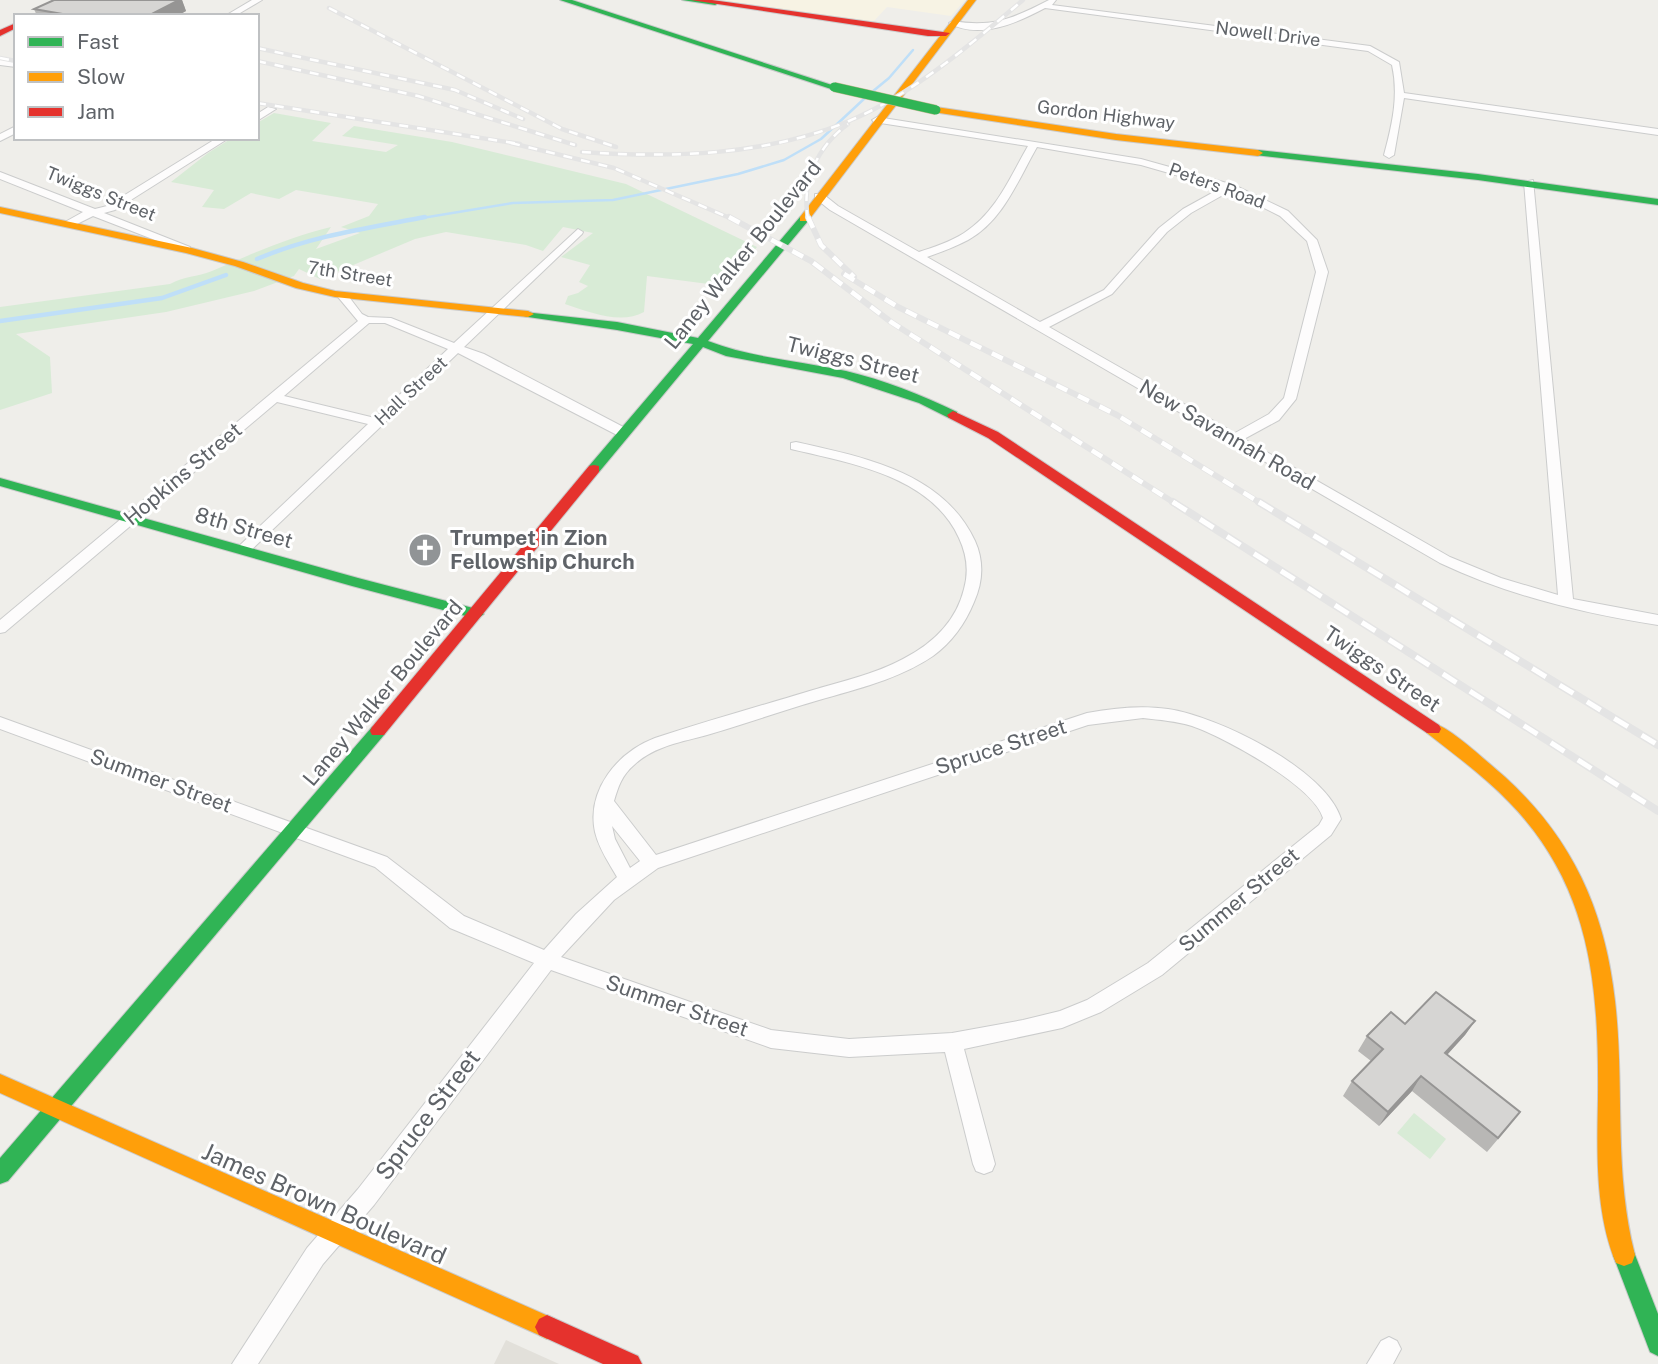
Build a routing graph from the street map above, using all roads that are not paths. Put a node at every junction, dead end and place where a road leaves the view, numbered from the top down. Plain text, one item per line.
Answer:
1 (258, 0) edge
2 (564, 0) edge
3 (609, 0) edge
4 (686, 0) edge
5 (695, 0) edge
6 (972, 0) edge
7 (1055, 0) edge
8 (715, 3) junction
9 (1044, 6) junction
10 (652, 11) dead end
11 (233, 14) edge
12 (950, 28) junction
13 (809, 67) junction
14 (838, 82) junction
15 (1399, 95) junction
16 (940, 105) junction
17 (271, 109) dead end
18 (259, 117) edge
19 (877, 120) junction
20 (1658, 132) edge
21 (221, 140) edge
22 (1034, 144) junction
23 (1389, 155) junction
24 (1574, 174) dead end
25 (0, 175) edge
26 (1530, 182) junction
27 (1230, 187) junction
28 (819, 196) junction
29 (1658, 202) edge
30 (0, 210) edge
31 (97, 212) junction
32 (69, 225) junction
33 (578, 232) dead end
34 (188, 250) junction
35 (919, 256) junction
36 (342, 295) junction
37 (496, 310) junction
38 (366, 320) junction
39 (1041, 326) junction
40 (699, 342) junction
41 (457, 347) junction
42 (273, 397) junction
43 (377, 422) junction
44 (624, 433) junction
45 (1234, 439) junction
46 (796, 446) dead end
47 (0, 482) edge
48 (131, 518) junction
49 (243, 550) junction
50 (1566, 603) junction
51 (477, 614) junction
52 (1658, 620) edge
53 (0, 628) edge
54 (0, 723) edge
55 (605, 801) junction
56 (1331, 813) joint
57 (296, 829) junction
58 (652, 863) junction
59 (627, 879) junction
60 (547, 961) junction
61 (952, 1042) junction
62 (0, 1083) edge
63 (56, 1108) junction
64 (984, 1164) dead end
65 (0, 1174) edge
66 (334, 1233) junction
67 (1658, 1344) edge
68 (244, 1364) edge
69 (630, 1364) edge

1 - 11 street
2 - 14 main road, Gordon Highway
3 - 13 main road, Gordon Highway
4 - 8 main road
5 - 8 main road
6 - 12 main road, Laney Walker Boulevard
7 - 9 street
8 - 12 main road
9 - 12 street
9 - 15 street, Nowell Drive
10 - 13 main road
12 - 19 main road, Laney Walker Boulevard
13 - 14 main road, Gordon Highway
14 - 16 main road, Gordon Highway, bridge
15 - 20 street
15 - 23 street, Nowell Drive
16 - 23 main road, Gordon Highway
16 - 26 main road, Gordon Highway
17 - 18 street
19 - 22 street, Peters Road
19 - 28 main road, Laney Walker Boulevard
21 - 31 street
22 - 27 street, Peters Road
22 - 35 street
23 - 24 main road, Gordon Highway
25 - 31 street, Twiggs Street
26 - 29 main road, Gordon Highway
26 - 50 street
27 - 39 street
27 - 45 street, Peters Road
28 - 35 street, New Savannah Road
28 - 40 main road, Laney Walker Boulevard
30 - 32 main road, 7th Street
31 - 32 street
31 - 34 street, Twiggs Street
32 - 34 main road, 7th Street
33 - 37 street, Hall Street
34 - 36 main road, 7th Street
35 - 39 street, New Savannah Road
36 - 37 main road, 7th Street
36 - 38 street
37 - 40 main road, 7th Street
37 - 41 street, Hall Street
38 - 41 street
38 - 42 street, Hopkins Street
39 - 45 street, New Savannah Road
40 - 44 main road, Laney Walker Boulevard
40 - 67 main road, Twiggs Street
41 - 43 street, Hall Street
41 - 44 street
42 - 43 street
42 - 48 street, Hopkins Street
43 - 49 street, Hall Street
44 - 51 main road, Laney Walker Boulevard
45 - 50 street, New Savannah Road
46 - 55 street
47 - 48 main road, 8th Street
48 - 49 main road, 8th Street
48 - 53 street, Hopkins Street
49 - 51 main road, 8th Street
50 - 52 street, New Savannah Road
51 - 57 main road, Laney Walker Boulevard
54 - 57 street, Summer Street
55 - 58 street
55 - 59 street
56 - 58 street, Spruce Street
56 - 61 street, Summer Street
57 - 60 street, Summer Street
57 - 63 main road, Laney Walker Boulevard
58 - 59 street, Spruce Street
59 - 60 street, Spruce Street
60 - 61 street, Summer Street
60 - 66 street, Spruce Street
61 - 64 street
62 - 63 main road, James Brown Boulevard
63 - 65 main road, Laney Walker Boulevard
63 - 66 main road, James Brown Boulevard
66 - 68 street, Spruce Street
66 - 69 main road, James Brown Boulevard

